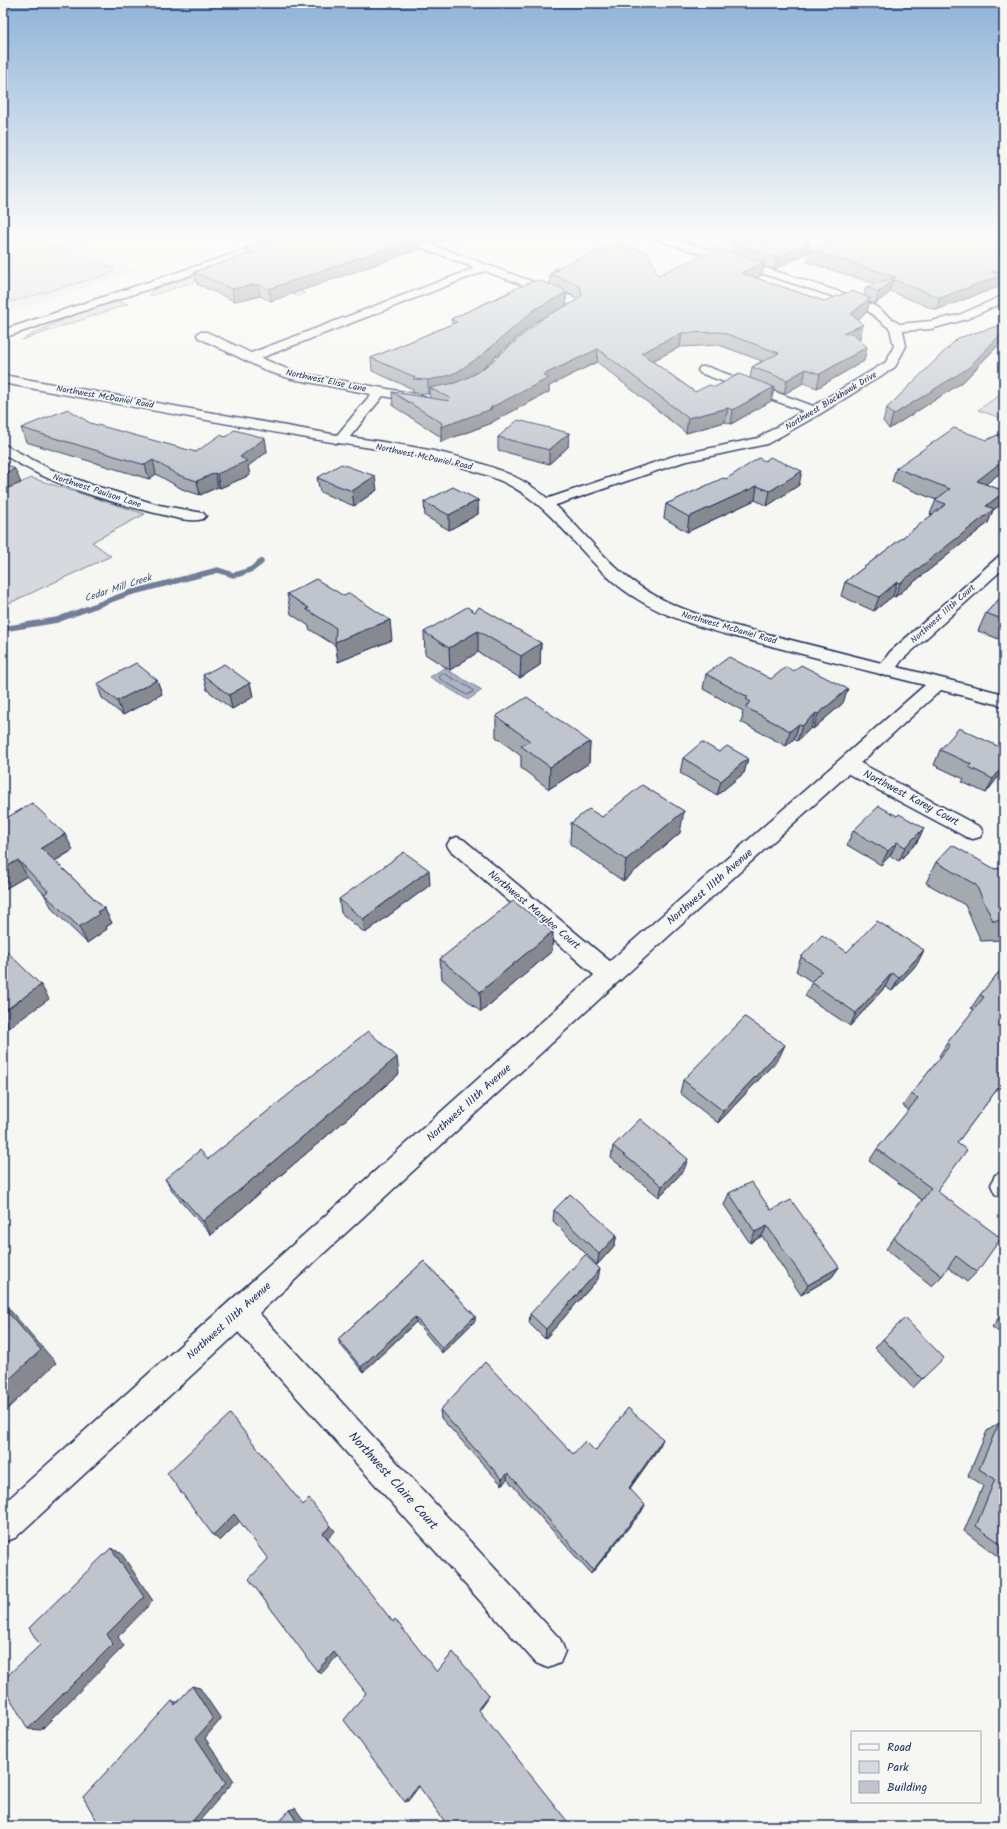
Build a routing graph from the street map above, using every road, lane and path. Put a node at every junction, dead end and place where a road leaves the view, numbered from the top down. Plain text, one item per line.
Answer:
1 (47, 319) edge
2 (350, 319) edge
3 (552, 319) edge
4 (885, 319) edge
5 (954, 319) edge
6 (542, 325) edge
7 (896, 328) junction
8 (3, 334) edge
9 (203, 335) dead end
10 (250, 358) junction
11 (704, 370) dead end
12 (3, 379) edge
13 (379, 392) junction
14 (432, 398) edge
15 (815, 411) junction
16 (340, 440) junction
17 (3, 448) edge
18 (548, 503) junction
19 (198, 516) dead end
20 (1004, 560) edge
21 (886, 670) junction
22 (937, 684) junction
23 (1004, 700) edge
24 (848, 764) junction
25 (973, 832) dead end
26 (457, 845) dead end
27 (610, 974) junction
28 (238, 1312) junction
29 (3, 1526) edge
30 (548, 1651) dead end

1 - 8 street
2 - 10 street
3 - 6 street
4 - 7 street
5 - 7 street
7 - 15 street, Northwest Blackhawk Drive
9 - 10 street, Northwest Elise Lane
10 - 13 street, Northwest Elise Lane
11 - 15 street
12 - 16 street, Northwest McDaniel Road
13 - 14 street, Northwest Elise Lane
13 - 16 street
15 - 18 street, Northwest Blackhawk Drive
16 - 18 street, Northwest McDaniel Road
17 - 19 street, Northwest Paulson Lane
18 - 21 street, Northwest McDaniel Road
20 - 21 street, Northwest 111th Court
21 - 22 street, Northwest McDaniel Road
22 - 23 street, Northwest McDaniel Road
22 - 24 street, Northwest 111th Avenue
24 - 25 street, Northwest Karey Court
24 - 27 street, Northwest 111th Avenue
26 - 27 street, Northwest Marylee Court
27 - 28 street, Northwest 111th Avenue
28 - 29 street, Northwest 111th Avenue
28 - 30 street, Northwest Claire Court

